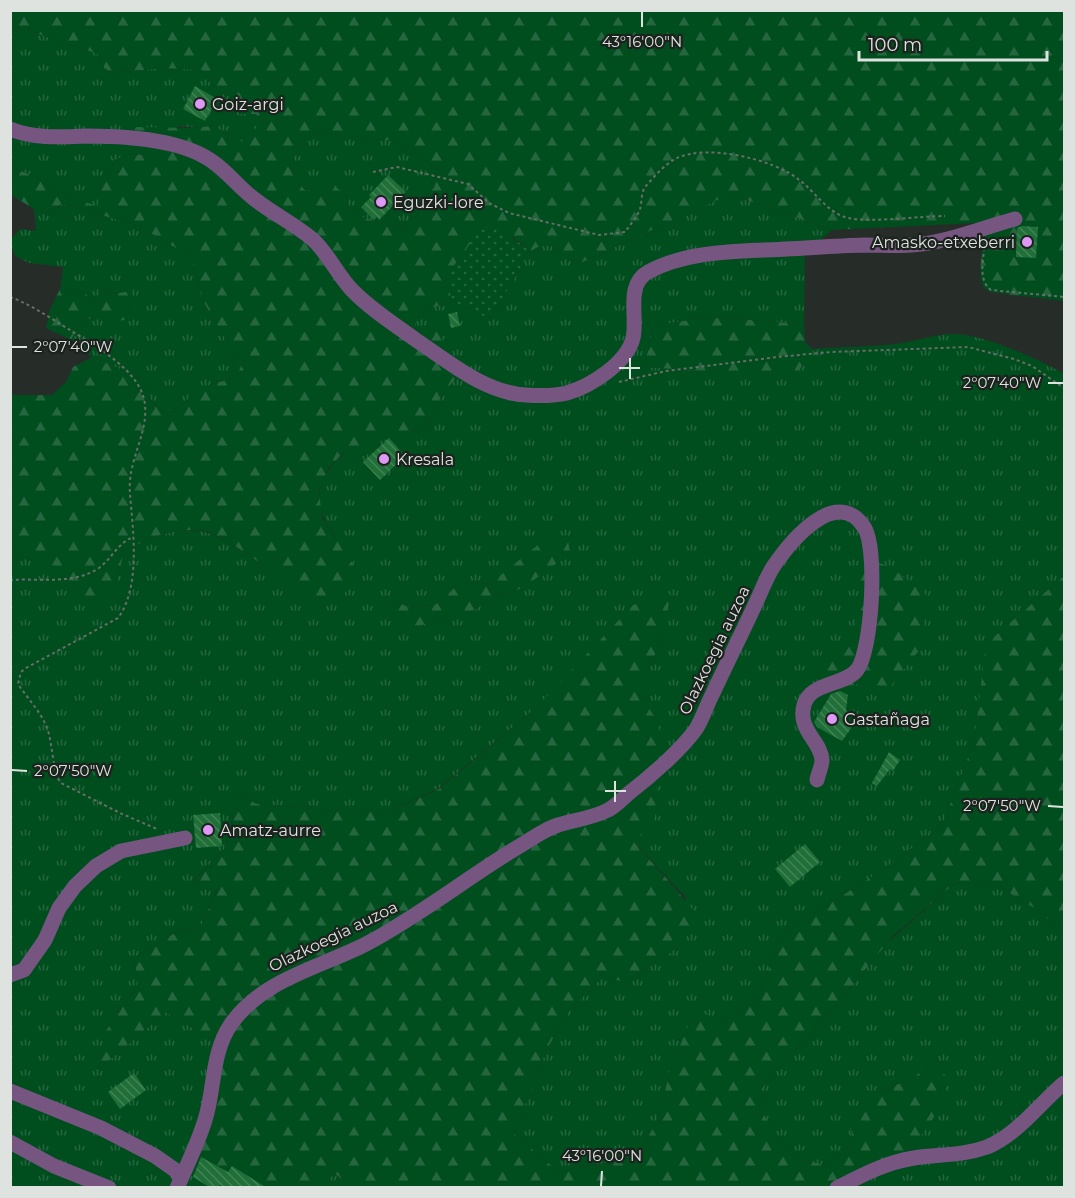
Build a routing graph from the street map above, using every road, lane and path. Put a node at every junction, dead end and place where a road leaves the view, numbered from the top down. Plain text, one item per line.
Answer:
1 (10, 129) edge
2 (373, 172) dead end
3 (945, 216) dead end
4 (1015, 219) dead end
5 (982, 228) junction
6 (10, 297) edge
7 (1065, 297) edge
8 (618, 382) dead end
9 (1065, 388) edge
10 (134, 537) junction
11 (10, 579) edge
12 (817, 780) dead end
13 (185, 838) dead end
14 (169, 841) junction
15 (10, 975) edge
16 (1065, 1083) edge
17 (10, 1091) edge
18 (10, 1142) edge
19 (179, 1183) edge
20 (109, 1188) edge
21 (837, 1188) edge

1 - 5 street
2 - 3 path
4 - 5 street
5 - 7 path
6 - 10 path
8 - 9 path
10 - 11 path
10 - 14 path
12 - 19 street, Olazkoegia auzoa
13 - 14 street
14 - 15 street
16 - 21 street
17 - 19 street, Olazkoegia auzoa
18 - 20 street

